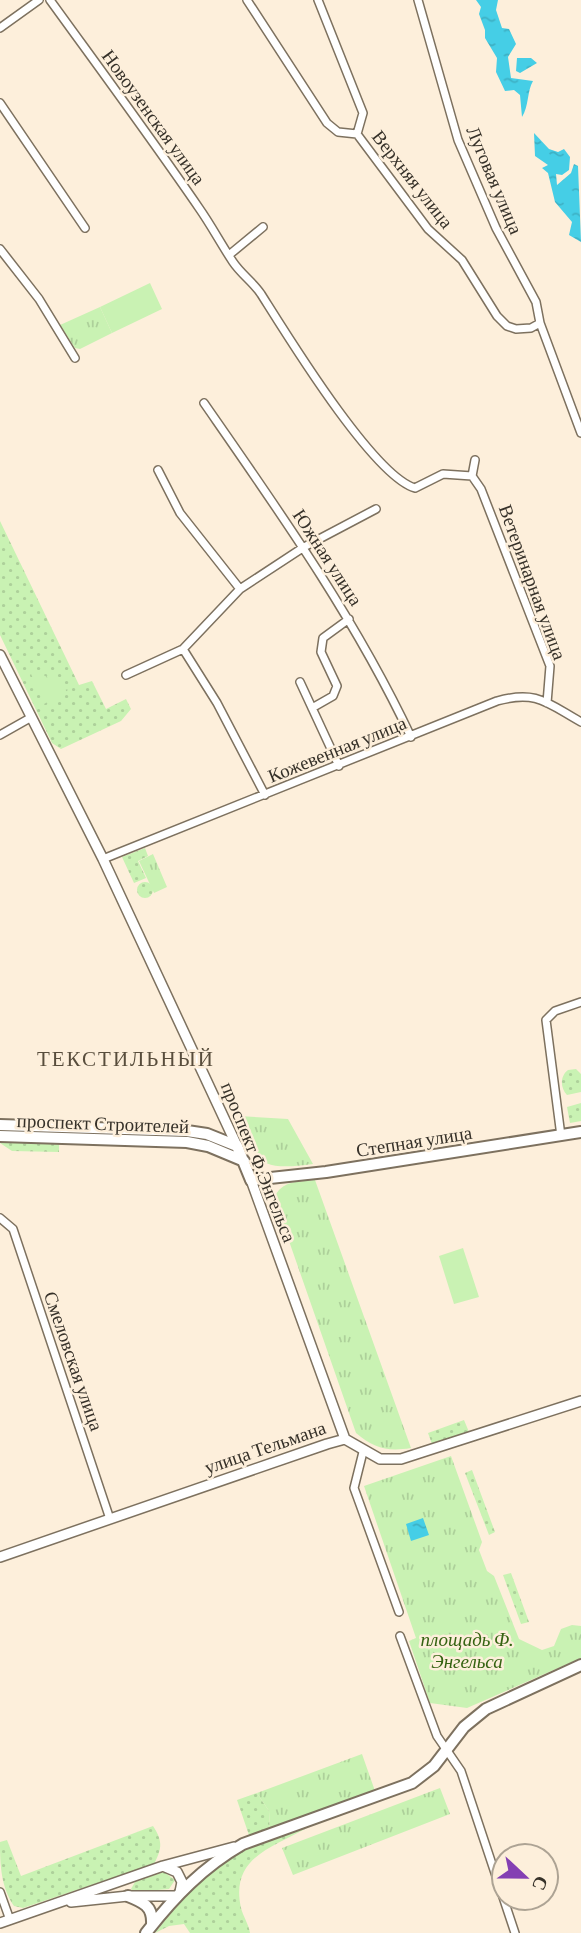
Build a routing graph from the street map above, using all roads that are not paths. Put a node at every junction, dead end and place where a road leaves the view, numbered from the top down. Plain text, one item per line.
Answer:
1 (39, 0) edge
2 (50, 0) edge
3 (247, 0) edge
4 (318, 0) edge
5 (418, 0) edge
6 (0, 28) edge
7 (0, 103) edge
8 (357, 134) junction
9 (263, 227) dead end
10 (85, 228) dead end
11 (0, 248) edge
12 (229, 255) junction
13 (540, 323) junction
14 (75, 358) dead end
15 (204, 403) dead end
16 (581, 433) edge
17 (475, 460) dead end
18 (158, 470) dead end
19 (472, 476) junction
20 (376, 509) dead end
21 (304, 547) junction
22 (240, 589) junction
23 (349, 619) junction
24 (183, 649) junction
25 (0, 655) edge
26 (126, 675) dead end
27 (300, 682) dead end
28 (547, 703) junction
29 (312, 708) junction
30 (30, 718) junction
31 (581, 722) edge
32 (0, 735) edge
33 (411, 737) junction
34 (339, 766) junction
35 (265, 795) junction
36 (103, 859) junction
37 (581, 1002) edge
38 (0, 1125) edge
39 (581, 1132) edge
40 (0, 1136) edge
41 (561, 1136) junction
42 (237, 1146) junction
43 (244, 1161) junction
44 (251, 1180) junction
45 (0, 1218) edge
46 (581, 1401) edge
47 (345, 1439) junction
48 (363, 1452) junction
49 (110, 1519) junction
50 (0, 1557) edge
51 (399, 1612) dead end
52 (400, 1636) dead end
53 (581, 1665) edge
54 (446, 1753) junction
55 (243, 1844) junction
56 (163, 1866) junction
57 (0, 1892) edge
58 (178, 1894) junction
59 (128, 1896) junction
60 (52, 1905) junction
61 (5, 1922) edge
62 (149, 1929) edge
63 (515, 1933) edge

1 - 6 street
2 - 12 street, Новоузенская улица
3 - 8 street, Верхняя улица
4 - 8 street
5 - 13 street, Луговая улица
7 - 10 street
8 - 13 street, Верхняя улица
9 - 12 street
11 - 14 street
12 - 19 street, Новоузенская улица
13 - 16 street, Луговая улица
15 - 21 street, Южная улица
17 - 19 street
18 - 22 street
19 - 28 street, Ветеринарная улица
20 - 21 street
21 - 22 street
21 - 23 street, Южная улица
22 - 24 street
23 - 29 street
23 - 33 street, Южная улица
24 - 26 street
24 - 35 street
25 - 30 street, проспект Ф.Энгельса
27 - 29 street
28 - 31 street, Кожевенная улица
28 - 33 street, Кожевенная улица
29 - 34 street
30 - 32 street
30 - 36 street, проспект Ф.Энгельса
33 - 34 street, Кожевенная улица
34 - 35 street, Кожевенная улица
35 - 36 street, Кожевенная улица
36 - 42 street, проспект Ф.Энгельса
37 - 41 street
38 - 42 main road, проспект Строителей
39 - 41 main road, Степная улица
40 - 43 main road, проспект Строителей
41 - 44 main road, Степная улица
42 - 43 main road, проспект Ф.Энгельса
43 - 44 main road, проспект Ф.Энгельса
44 - 47 street, проспект Ф.Энгельса
45 - 49 street, Смеловская улица
46 - 48 street, улица Тельмана
47 - 48 street, улица Тельмана
47 - 49 street, улица Тельмана
48 - 51 street
49 - 50 street, улица Тельмана
52 - 54 street
53 - 54 main road
54 - 55 main road
54 - 63 street
55 - 56 street
55 - 58 main road
56 - 58 street
56 - 60 street
57 - 61 street
58 - 59 street
58 - 62 main road
59 - 60 street
59 - 62 main road
60 - 61 street

